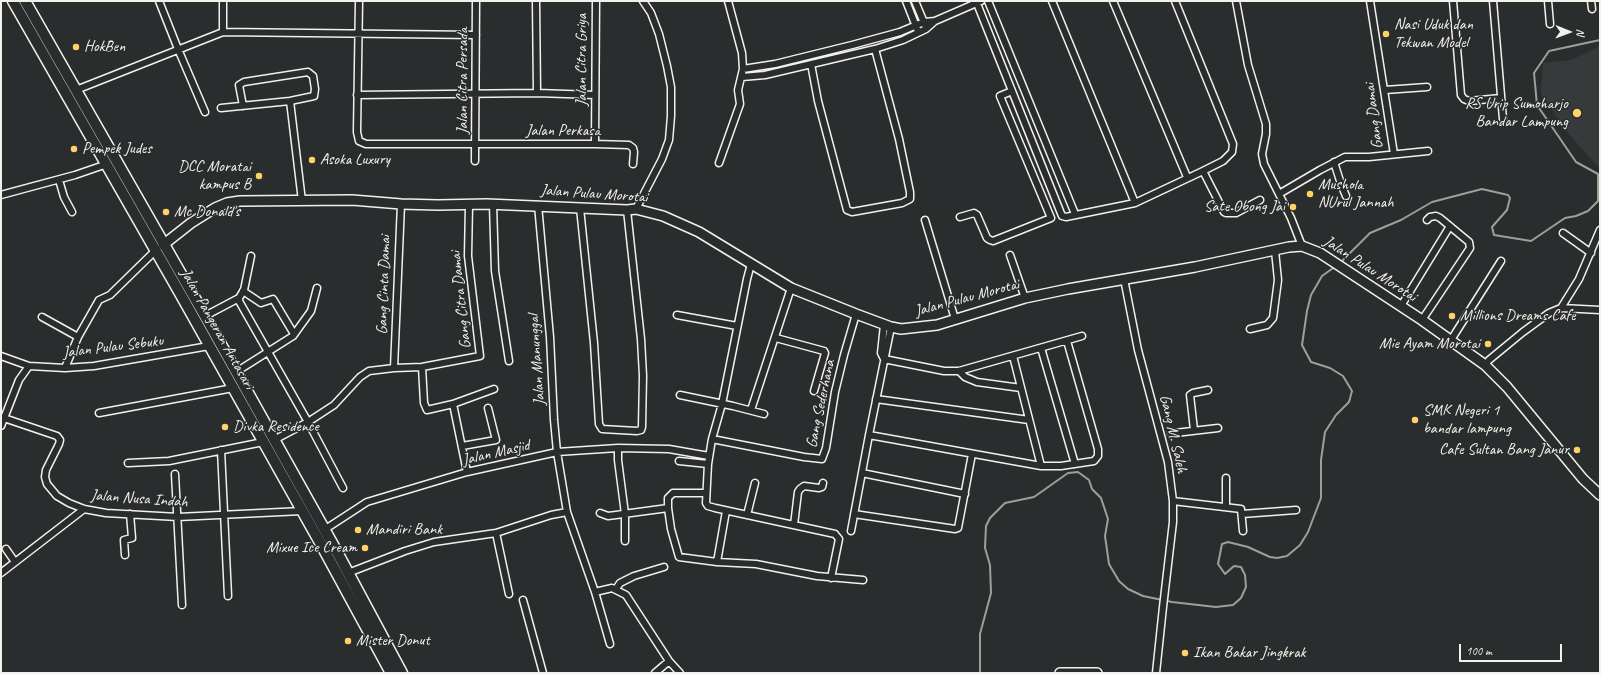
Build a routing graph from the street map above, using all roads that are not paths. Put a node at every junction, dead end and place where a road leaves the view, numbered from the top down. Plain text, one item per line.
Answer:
1 (25, 1) edge
2 (159, 1) edge
3 (223, 1) edge
4 (360, 1) edge
5 (476, 1) edge
6 (536, 1) edge
7 (596, 1) edge
8 (643, 1) edge
9 (728, 1) edge
10 (906, 1) edge
11 (915, 1) edge
12 (988, 1) edge
13 (1052, 1) edge
14 (1113, 1) edge
15 (1175, 1) edge
16 (1236, 1) edge
17 (1370, 1) edge
18 (1453, 1) edge
19 (1493, 1) edge
20 (1548, 1) edge
21 (1591, 1) edge
22 (14, 2) edge
23 (978, 2) edge
24 (1592, 9) dead end
25 (935, 21) junction
26 (924, 22) junction
27 (1550, 24) dead end
28 (916, 26) junction
29 (926, 29) junction
30 (223, 32) junction
31 (918, 33) junction
32 (359, 34) junction
33 (476, 35) junction
34 (876, 49) junction
35 (178, 50) junction
36 (811, 64) junction
37 (743, 69) junction
38 (742, 77) junction
39 (1428, 87) dead end
40 (1385, 90) junction
41 (1012, 91) junction
42 (77, 92) junction
43 (537, 93) junction
44 (357, 95) junction
45 (476, 95) junction
46 (595, 95) junction
47 (1502, 98) junction
48 (290, 101) junction
49 (243, 106) junction
50 (221, 108) dead end
51 (205, 112) dead end
52 (1503, 118) dead end
53 (476, 144) junction
54 (595, 144) junction
55 (1428, 151) dead end
56 (1394, 154) junction
57 (475, 161) dead end
58 (1334, 162) junction
59 (719, 163) dead end
60 (107, 164) junction
61 (633, 164) dead end
62 (1203, 171) junction
63 (1187, 177) junction
64 (59, 180) junction
65 (1279, 194) junction
66 (1, 195) edge
67 (1346, 196) dead end
68 (1260, 200) dead end
69 (302, 201) junction
70 (1135, 203) junction
71 (401, 204) junction
72 (493, 204) junction
73 (469, 205) junction
74 (538, 205) junction
75 (580, 208) junction
76 (631, 210) junction
77 (72, 212) dead end
78 (1076, 214) junction
79 (1062, 216) junction
80 (960, 217) dead end
81 (1051, 218) junction
82 (925, 220) dead end
83 (1427, 220) dead end
84 (1450, 226) junction
85 (1600, 230) edge
86 (1563, 233) dead end
87 (1302, 246) junction
88 (160, 247) junction
89 (1274, 251) junction
90 (1591, 253) junction
91 (1010, 255) dead end
92 (251, 256) dead end
93 (1501, 261) dead end
94 (751, 264) junction
95 (1124, 279) junction
96 (317, 288) dead end
97 (792, 288) junction
98 (243, 291) junction
99 (239, 298) junction
100 (1025, 298) junction
101 (1401, 306) junction
102 (1561, 308) junction
103 (1600, 310) edge
104 (856, 314) junction
105 (677, 315) dead end
106 (42, 316) dead end
107 (205, 316) junction
108 (955, 319) junction
109 (1422, 320) junction
110 (737, 326) junction
111 (888, 326) junction
112 (1250, 329) dead end
113 (294, 334) junction
114 (78, 336) junction
115 (1082, 336) dead end
116 (776, 338) junction
117 (1451, 340) junction
118 (1067, 341) junction
119 (209, 346) junction
120 (1041, 348) junction
121 (268, 350) junction
122 (1, 356) edge
123 (1013, 356) junction
124 (884, 359) junction
125 (509, 361) dead end
126 (1486, 365) junction
127 (29, 366) junction
128 (422, 367) junction
129 (65, 368) junction
130 (394, 368) junction
131 (959, 371) junction
132 (236, 372) junction
133 (233, 388) junction
134 (1021, 388) junction
135 (494, 389) dead end
136 (814, 390) dead end
137 (1208, 390) dead end
138 (680, 395) dead end
139 (876, 399) junction
140 (454, 404) junction
141 (722, 404) junction
142 (488, 408) dead end
143 (751, 410) junction
144 (99, 413) dead end
145 (764, 414) dead end
146 (2, 417) edge
147 (1029, 420) junction
148 (308, 422) junction
149 (1, 426) edge
150 (1218, 428) dead end
151 (1194, 430) junction
152 (1175, 433) tunnel mouth
153 (869, 435) junction
154 (712, 439) junction
155 (274, 440) junction
156 (263, 442) junction
157 (462, 446) junction
158 (618, 448) junction
159 (221, 450) junction
160 (557, 452) junction
161 (972, 454) junction
162 (709, 456) junction
163 (680, 461) dead end
164 (128, 463) dead end
165 (708, 464) junction
166 (1074, 464) junction
167 (1041, 466) junction
168 (467, 472) junction
169 (862, 473) junction
170 (175, 474) dead end
171 (1226, 478) dead end
172 (755, 483) dead end
173 (823, 483) dead end
174 (343, 488) dead end
175 (1598, 490) edge
176 (706, 493) junction
177 (965, 494) junction
178 (1173, 501) junction
179 (1226, 507) junction
180 (668, 508) junction
181 (84, 509) junction
182 (726, 510) junction
183 (1296, 510) dead end
184 (302, 511) junction
185 (567, 512) junction
186 (600, 513) dead end
187 (130, 514) junction
188 (624, 514) junction
189 (854, 514) junction
190 (1242, 514) junction
191 (225, 515) junction
192 (747, 515) junction
193 (178, 517) junction
194 (794, 525) junction
195 (324, 530) junction
196 (852, 531) dead end
197 (1243, 531) dead end
198 (496, 533) junction
199 (625, 541) dead end
200 (6, 548) dead end
201 (125, 555) dead end
202 (15, 562) junction
203 (717, 562) junction
204 (664, 567) dead end
205 (1, 573) edge
206 (348, 573) junction
207 (831, 578) junction
208 (863, 580) dead end
209 (616, 589) junction
210 (595, 592) junction
211 (510, 594) dead end
212 (228, 596) dead end
213 (523, 600) dead end
214 (182, 605) dead end
215 (373, 631) junction
216 (379, 642) junction
217 (610, 644) dead end
218 (669, 661) junction
219 (391, 673) edge
220 (402, 673) edge
221 (543, 673) edge
222 (655, 673) edge
223 (680, 673) edge
224 (1060, 673) edge
225 (1097, 673) edge
226 (1156, 673) edge

1 - 42 main road, Jalan Pangeran Antasari
2 - 35 street
3 - 30 street
4 - 32 street
5 - 33 street, Jalan Citra Persada
6 - 43 street
7 - 46 street, Jalan Citra Griya
8 - 76 street
9 - 37 street
10 - 28 street
11 - 26 street
12 - 78 street
13 - 70 street
14 - 63 street
15 - 62 street
16 - 65 street
17 - 40 street, Gang Damai
18 - 47 street
19 - 47 street
20 - 27 street
21 - 24 street
22 - 60 main road, Jalan Pangeran Antasari
23 - 25 street
23 - 41 street
25 - 26 street
25 - 29 street
26 - 28 street
26 - 29 street
28 - 31 street
28 - 37 street
29 - 31 street
30 - 32 street
30 - 35 street
31 - 34 street
32 - 33 street
32 - 44 street
33 - 45 street, Jalan Citra Persada
34 - 36 street
34 - 36 street
35 - 42 street
35 - 51 street
36 - 38 street
37 - 38 street
38 - 59 street
39 - 40 street
40 - 56 street, Gang Damai
41 - 79 street
41 - 81 street
42 - 88 main road, Jalan Pangeran Antasari
43 - 45 street
43 - 46 street
44 - 45 street
44 - 53 street, Jalan Perkasa
45 - 53 street, Jalan Citra Persada
46 - 54 street, Jalan Citra Griya
47 - 52 street
48 - 49 street
48 - 49 street
48 - 69 street
49 - 50 street
53 - 54 street, Jalan Perkasa
53 - 57 street, Jalan Citra Persada
54 - 61 street, Jalan Perkasa
55 - 56 street
56 - 58 street, Gang Damai
58 - 65 street, Gang Damai
58 - 67 street
60 - 64 street
60 - 88 main road, Jalan Pangeran Antasari
62 - 63 street
62 - 68 street
63 - 70 street
64 - 66 street
64 - 77 street
65 - 87 street
69 - 71 street, Jalan Pulau Morotai
69 - 88 street, Jalan Pulau Morotai
70 - 78 street
71 - 73 street, Jalan Pulau Morotai
71 - 130 street, Gang Cinta Damai
72 - 73 street, Jalan Pulau Morotai
72 - 74 street, Jalan Pulau Morotai
72 - 125 street
73 - 128 street, Gang Citra Damai
74 - 75 street, Jalan Pulau Morotai
74 - 160 street, Jalan Manunggal
75 - 76 street, Jalan Pulau Morotai
75 - 76 street
76 - 94 street, Jalan Pulau Morotai
78 - 79 street
79 - 81 street
80 - 81 street
82 - 108 street
83 - 84 street
84 - 101 street
84 - 109 street
85 - 90 street
86 - 90 street
87 - 89 street, Jalan Pulau Morotai
87 - 101 street, Jalan Pulau Morotai
88 - 107 main road, Jalan Pangeran Antasari
88 - 114 street
88 - 119 main road, Jalan Pangeran Antasari
89 - 95 street, Jalan Pulau Morotai
89 - 112 street
90 - 102 street
91 - 100 street
92 - 98 street
93 - 117 street
94 - 97 street, Jalan Pulau Morotai
94 - 110 street
95 - 100 street, Jalan Pulau Morotai
95 - 178 street, Gang M. Saleh
96 - 113 street
97 - 104 street, Jalan Pulau Morotai
97 - 116 street
98 - 99 street
98 - 113 street
99 - 107 street
99 - 121 street
100 - 108 street, Jalan Pulau Morotai
101 - 109 street, Jalan Pulau Morotai
102 - 103 street
102 - 126 street
104 - 111 street, Jalan Pulau Morotai
104 - 154 street, Gang Sederhana
105 - 110 street
106 - 114 street
107 - 132 main road, Jalan Pangeran Antasari
108 - 111 street, Jalan Pulau Morotai
109 - 117 street, Jalan Pulau Morotai
110 - 141 street
111 - 124 street
113 - 121 street
114 - 129 street
115 - 118 street
116 - 136 street
116 - 143 street
117 - 126 street, Jalan Pulau Morotai
118 - 120 street
118 - 166 street
119 - 129 street, Jalan Pulau Sebuku
119 - 133 main road, Jalan Pangeran Antasari
120 - 123 street
120 - 166 street
121 - 132 street
121 - 148 street
122 - 127 street, Jalan Pulau Sebuku
123 - 131 street
123 - 134 street
124 - 131 street
124 - 139 street
126 - 175 street, Jalan Pulau Morotai
127 - 129 street, Jalan Pulau Sebuku
127 - 146 street
128 - 130 street
128 - 140 street
130 - 148 street
131 - 134 street
132 - 155 main road, Jalan Pangeran Antasari
133 - 144 street
133 - 156 main road, Jalan Pangeran Antasari
134 - 147 street
135 - 140 street
137 - 151 street
138 - 141 street
139 - 147 street
139 - 153 street
140 - 157 street
141 - 143 street
141 - 154 street
142 - 157 street
143 - 145 street
146 - 149 street
146 - 181 street, Jalan Nusa Indah
147 - 167 street
148 - 155 street
148 - 174 street
150 - 151 street
151 - 152 street
153 - 161 street
153 - 169 street
154 - 162 street
155 - 195 main road, Jalan Pangeran Antasari
156 - 159 street
156 - 184 main road, Jalan Pangeran Antasari
157 - 168 street
158 - 160 street, Jalan Masjid
158 - 162 street, Jalan Masjid
158 - 188 street
159 - 164 street
159 - 191 street
160 - 168 street, Jalan Masjid
160 - 185 street, Jalan Manunggal
161 - 167 street
161 - 177 street
162 - 165 street
163 - 165 street
165 - 176 street
166 - 167 street
168 - 195 street, Jalan Masjid
169 - 177 street
169 - 189 street
170 - 193 street
171 - 179 street
172 - 192 street
173 - 194 street
176 - 180 street
176 - 182 street
177 - 189 street
178 - 179 street
178 - 226 street, Gang M. Saleh
179 - 190 street
180 - 188 street
180 - 203 street
181 - 187 street, Jalan Nusa Indah
181 - 202 street
182 - 192 street
182 - 203 street
183 - 190 street
184 - 191 street, Jalan Nusa Indah
184 - 215 main road, Jalan Pangeran Antasari
185 - 198 street
185 - 210 street, Jalan Manunggal
186 - 188 street
187 - 193 street, Jalan Nusa Indah
187 - 201 street
188 - 199 street
189 - 196 street
190 - 197 street
191 - 193 street, Jalan Nusa Indah
191 - 212 street
192 - 194 street
193 - 214 street
194 - 207 street
195 - 206 main road, Jalan Pangeran Antasari
198 - 206 street
198 - 211 street
200 - 202 street
202 - 205 street
203 - 207 street
204 - 209 street
206 - 215 main road, Jalan Pangeran Antasari
207 - 208 street
209 - 210 street
209 - 218 street
210 - 217 street, Jalan Manunggal
213 - 221 street
215 - 216 main road, Jalan Pangeran Antasari
216 - 219 main road, Jalan Pangeran Antasari
216 - 220 main road, Jalan Pangeran Antasari
218 - 222 street
218 - 223 street
224 - 225 street

